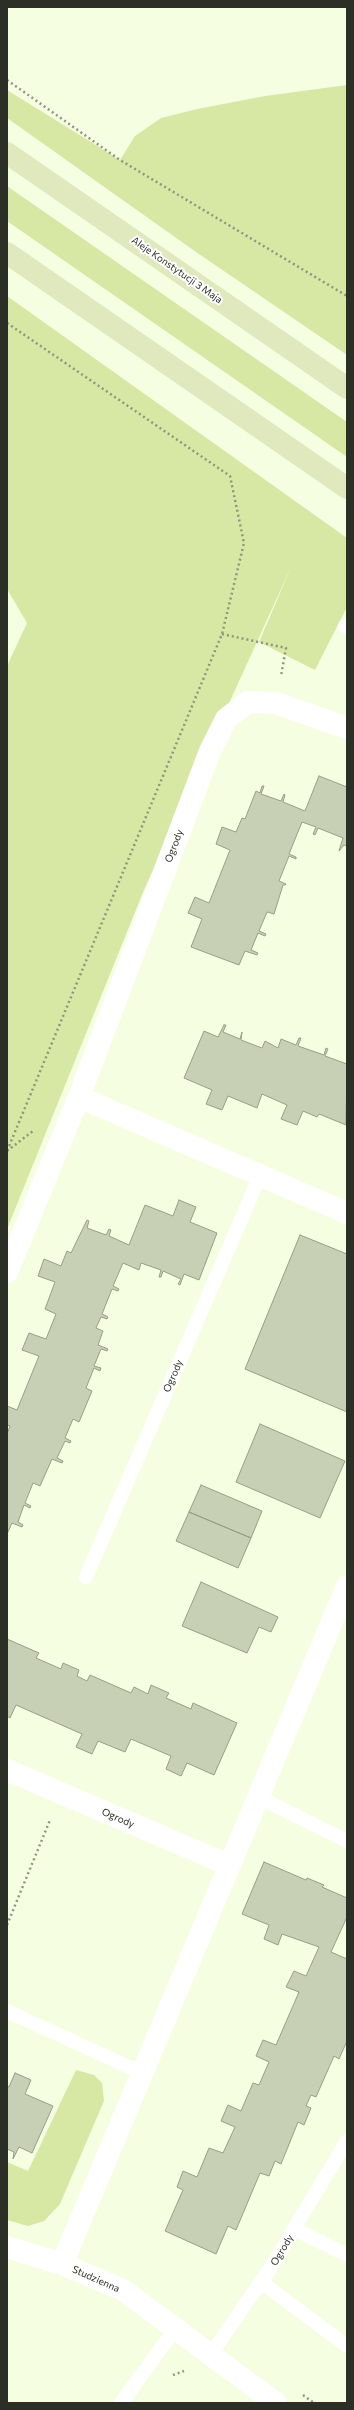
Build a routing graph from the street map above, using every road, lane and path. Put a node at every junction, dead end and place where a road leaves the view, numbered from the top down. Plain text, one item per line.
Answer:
1 (7, 80) edge
2 (7, 153) edge
3 (7, 253) edge
4 (347, 296) edge
5 (7, 323) edge
6 (347, 388) edge
7 (347, 488) edge
8 (222, 634) junction
9 (276, 703) junction
10 (347, 728) edge
11 (78, 1097) junction
12 (7, 1151) edge
13 (260, 1176) junction
14 (347, 1213) edge
15 (7, 1272) edge
16 (86, 1577) dead end
17 (347, 1586) edge
18 (7, 1770) edge
19 (258, 1797) junction
20 (51, 1817) dead end
21 (347, 1841) edge
22 (229, 1865) junction
23 (7, 1925) edge
24 (7, 2011) edge
25 (142, 2073) junction
26 (347, 2141) edge
27 (294, 2229) junction
28 (7, 2247) edge
29 (347, 2255) edge
30 (62, 2264) junction
31 (261, 2282) junction
32 (176, 2328) junction
33 (347, 2346) edge
34 (211, 2354) junction
35 (187, 2370) dead end
36 (169, 2378) dead end
37 (121, 2403) edge
38 (276, 2403) edge

1 - 4 path
2 - 6 main road, Aleje Konstytucji 3 Maja
3 - 7 main road
5 - 8 path
8 - 9 path
8 - 12 path
9 - 10 street, Ogrody
9 - 11 street, Ogrody
11 - 13 street
11 - 15 street, Ogrody
13 - 14 street
13 - 16 lane, Ogrody
17 - 19 street
18 - 22 street, Ogrody
19 - 21 lane
19 - 22 street
20 - 23 path
22 - 25 street
24 - 25 lane
25 - 30 street
26 - 27 lane, Ogrody
27 - 29 lane
27 - 31 lane, Ogrody
28 - 30 street, Studzienna
30 - 32 street, Studzienna
31 - 33 lane
31 - 34 lane, Ogrody
32 - 34 street, Studzienna
32 - 37 lane
34 - 38 street, Studzienna
35 - 36 path

